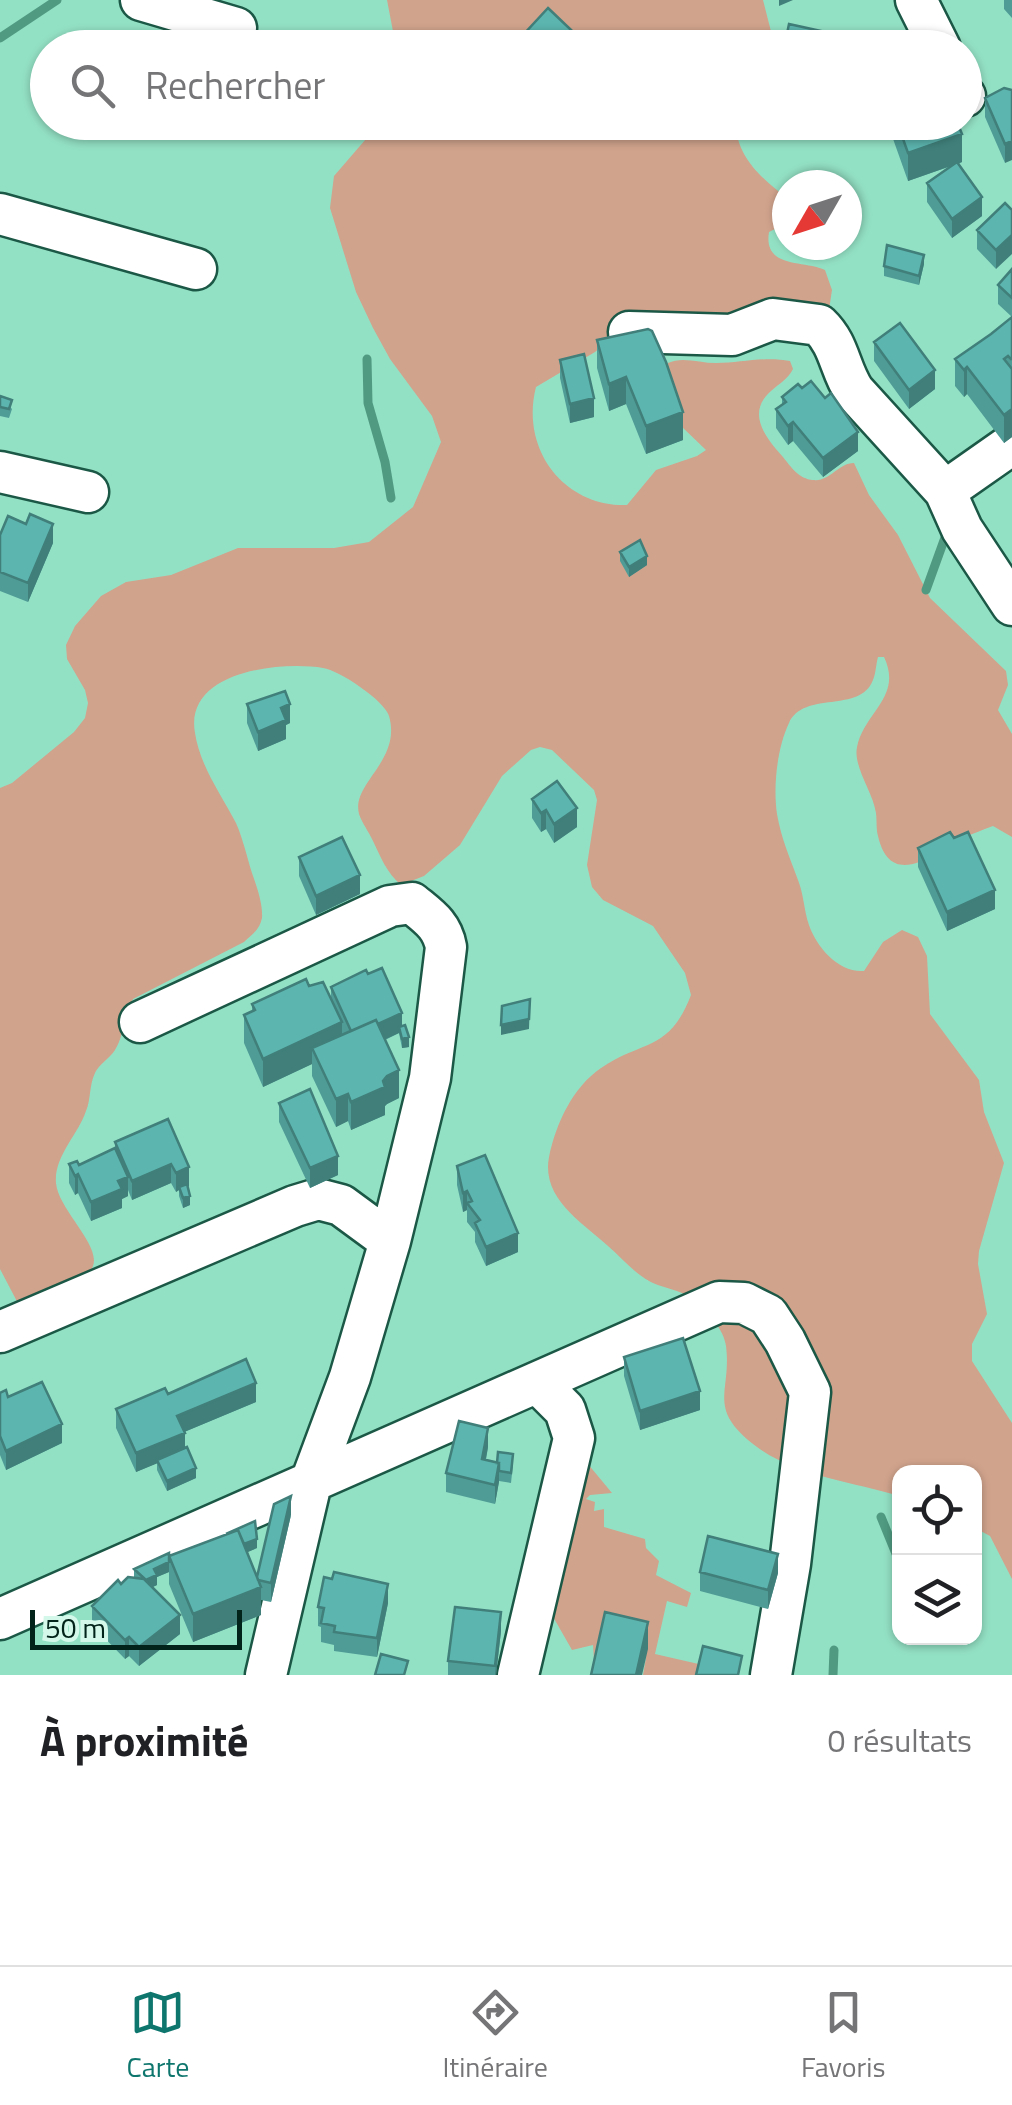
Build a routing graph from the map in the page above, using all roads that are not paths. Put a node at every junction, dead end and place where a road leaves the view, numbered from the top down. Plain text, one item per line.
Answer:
1 (140, 0) edge
2 (916, 0) edge
3 (236, 28) dead end
4 (931, 30) edge
5 (0, 214) edge
6 (196, 268) dead end
7 (629, 332) edge
8 (1012, 444) edge
9 (0, 472) edge
10 (88, 492) dead end
11 (945, 492) junction
12 (1012, 605) edge
13 (140, 1022) dead end
14 (390, 1241) junction
15 (0, 1332) edge
16 (539, 1384) junction
17 (312, 1479) junction
18 (0, 1619) edge
19 (266, 1675) edge
20 (518, 1675) edge
21 (770, 1675) edge

1 - 3 street
2 - 4 street
5 - 6 street
7 - 11 street
8 - 11 street
9 - 10 street
11 - 12 street
13 - 14 street
14 - 15 street
14 - 17 street
16 - 17 street
16 - 20 street
16 - 21 street
17 - 18 street
17 - 19 street

